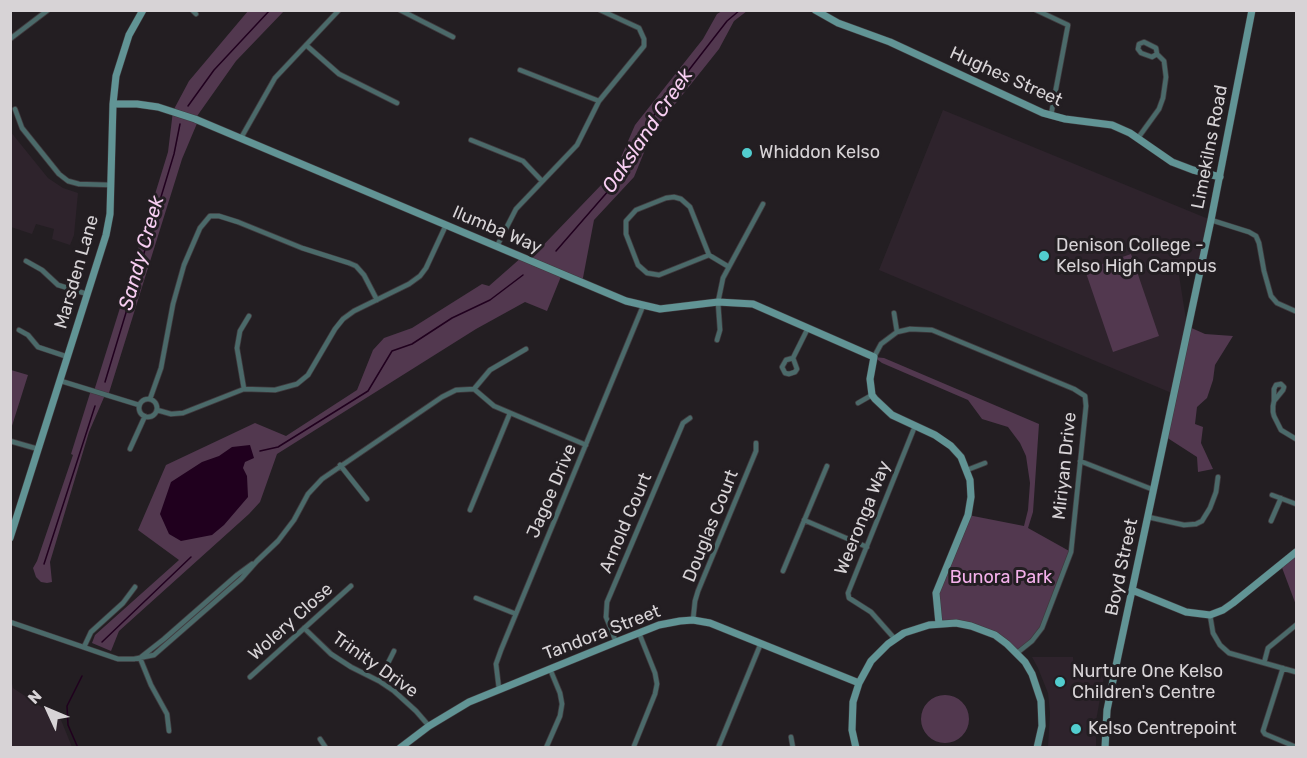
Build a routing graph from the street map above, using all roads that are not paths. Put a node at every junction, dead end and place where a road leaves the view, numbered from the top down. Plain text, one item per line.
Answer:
1 (143, 10) edge
2 (339, 10) edge
3 (400, 10) edge
4 (600, 10) edge
5 (815, 10) edge
6 (1036, 10) edge
7 (1252, 10) edge
8 (48, 11) edge
9 (453, 37) dead end
10 (10, 39) edge
11 (306, 45) junction
12 (1157, 54) dead end
13 (520, 70) dead end
14 (599, 101) junction
15 (397, 103) dead end
16 (113, 104) junction
17 (15, 109) dead end
18 (1051, 115) junction
19 (241, 138) junction
20 (1138, 138) junction
21 (471, 141) dead end
22 (1220, 177) junction
23 (542, 181) junction
24 (111, 185) junction
25 (763, 204) dead end
26 (207, 210) dead end
27 (210, 216) junction
28 (1211, 220) junction
29 (446, 225) junction
30 (497, 246) junction
31 (709, 255) junction
32 (26, 261) dead end
33 (729, 267) junction
34 (87, 294) junction
35 (376, 300) junction
36 (718, 302) junction
37 (643, 306) junction
38 (1295, 311) dead end
39 (894, 314) dead end
40 (249, 316) dead end
41 (808, 328) junction
42 (19, 330) dead end
43 (897, 332) junction
44 (717, 340) dead end
45 (526, 349) dead end
46 (68, 357) junction
47 (873, 357) junction
48 (793, 358) dead end
49 (61, 381) junction
50 (244, 389) junction
51 (474, 389) junction
52 (1174, 394) joint
53 (872, 395) junction
54 (150, 399) junction
55 (1274, 401) dead end
56 (858, 403) dead end
57 (140, 405) junction
58 (157, 410) junction
59 (510, 413) junction
60 (145, 416) junction
61 (690, 418) dead end
62 (915, 426) junction
63 (1296, 439) edge
64 (10, 441) edge
65 (756, 443) dead end
66 (586, 445) junction
67 (38, 449) junction
68 (130, 449) dead end
69 (1080, 461) junction
70 (985, 463) dead end
71 (340, 465) junction
72 (826, 466) dead end
73 (967, 470) junction
74 (1218, 477) dead end
75 (1154, 490) junction
76 (1272, 495) dead end
77 (1281, 498) junction
78 (368, 499) dead end
79 (1296, 504) edge
80 (470, 510) dead end
81 (1148, 517) junction
82 (804, 520) junction
83 (1271, 521) dead end
84 (10, 538) edge
85 (867, 546) junction
86 (1296, 552) edge
87 (783, 571) dead end
88 (351, 586) dead end
89 (135, 587) dead end
90 (1132, 590) junction
91 (476, 598) dead end
92 (516, 614) junction
93 (1210, 615) junction
94 (693, 620) junction
95 (10, 622) edge
96 (939, 624) junction
97 (1296, 626) edge
98 (304, 628) junction
99 (639, 633) junction
100 (894, 638) junction
101 (616, 642) junction
102 (761, 643) junction
103 (84, 647) junction
104 (394, 651) dead end
105 (1017, 653) junction
106 (140, 658) junction
107 (1264, 663) junction
108 (550, 668) junction
109 (1283, 668) junction
110 (1296, 672) edge
111 (250, 677) dead end
112 (379, 681) junction
113 (859, 682) junction
114 (499, 689) junction
115 (429, 726) junction
116 (169, 730) dead end
117 (791, 737) dead end
118 (320, 739) dead end
119 (634, 746) edge
120 (326, 747) edge
121 (400, 747) edge
122 (546, 747) edge
123 (718, 747) edge
124 (793, 747) edge
125 (856, 747) edge
126 (1037, 747) edge
127 (1105, 747) edge
128 (1296, 747) edge

1 - 16 street, Marsden Lane
2 - 11 street
3 - 9 street
4 - 14 street
5 - 18 street, Hughes Street
6 - 18 street
7 - 22 street, Limekilns Road
8 - 10 street
11 - 15 street
11 - 19 street
12 - 20 street
13 - 14 street
14 - 23 street
16 - 19 street, Ilumba Way
16 - 24 street, Marsden Lane
17 - 24 street
18 - 20 street, Hughes Street
19 - 29 street, Ilumba Way
20 - 22 street, Hughes Street
21 - 23 street
22 - 28 street, Limekilns Road
23 - 30 street
24 - 34 street, Marsden Lane
25 - 33 street
26 - 27 street
27 - 35 street
27 - 54 street
28 - 38 street
28 - 52 street, Limekilns Road
29 - 30 street, Ilumba Way
29 - 35 street
30 - 37 street, Ilumba Way
31 - 31 street
31 - 33 street
32 - 34 street
33 - 36 street
34 - 46 street, Marsden Lane
35 - 50 street
36 - 37 street, Ilumba Way
36 - 41 street, Ilumba Way
36 - 44 street
37 - 66 street, Jagoe Drive
39 - 43 street
40 - 50 street
41 - 47 street, Ilumba Way
41 - 48 street
42 - 46 street
43 - 47 street
43 - 69 street, Miriyan Drive
45 - 51 street
46 - 49 street, Marsden Lane
47 - 53 street
49 - 57 street
49 - 67 street, Marsden Lane
50 - 58 street
51 - 59 street
51 - 71 street
52 - 75 street, Boyd Street
53 - 56 street
53 - 62 street
54 - 57 street
54 - 58 street
55 - 63 street
57 - 60 street
58 - 60 street
59 - 66 street
59 - 80 street
60 - 68 street
61 - 101 street, Arnold Court
62 - 73 street
62 - 85 street, Weeronga Way
64 - 67 street
65 - 94 street, Douglas Court
66 - 92 street, Jagoe Drive
67 - 84 street, Marsden Lane
69 - 75 street
69 - 105 street, Miriyan Drive
70 - 73 street
71 - 78 street
71 - 106 street
72 - 82 street
73 - 96 street
74 - 81 street
75 - 81 street, Boyd Street
76 - 77 street
77 - 79 street
77 - 83 street
81 - 90 street, Boyd Street
82 - 85 street
82 - 87 street
85 - 100 street, Weeronga Way
86 - 93 street
88 - 98 street, Wolery Close
89 - 103 street
90 - 93 street
90 - 127 street, Boyd Street
91 - 92 street
92 - 114 street, Jagoe Drive
93 - 107 street
94 - 99 street, Tandora Street
94 - 102 street, Tandora Street
95 - 103 street
96 - 100 street
96 - 105 street
97 - 107 street
98 - 111 street, Wolery Close
98 - 112 street, Trinity Drive
99 - 101 street, Tandora Street
99 - 119 street
100 - 113 street
101 - 108 street, Tandora Street
102 - 113 street, Tandora Street
102 - 123 street
103 - 106 street
104 - 112 street
105 - 126 street
106 - 116 street
107 - 109 street
108 - 114 street, Tandora Street
108 - 122 street
109 - 110 street
109 - 128 street
112 - 115 street, Trinity Drive
113 - 125 street
114 - 115 street, Tandora Street
115 - 121 street, Tandora Street
117 - 124 street
118 - 120 street

